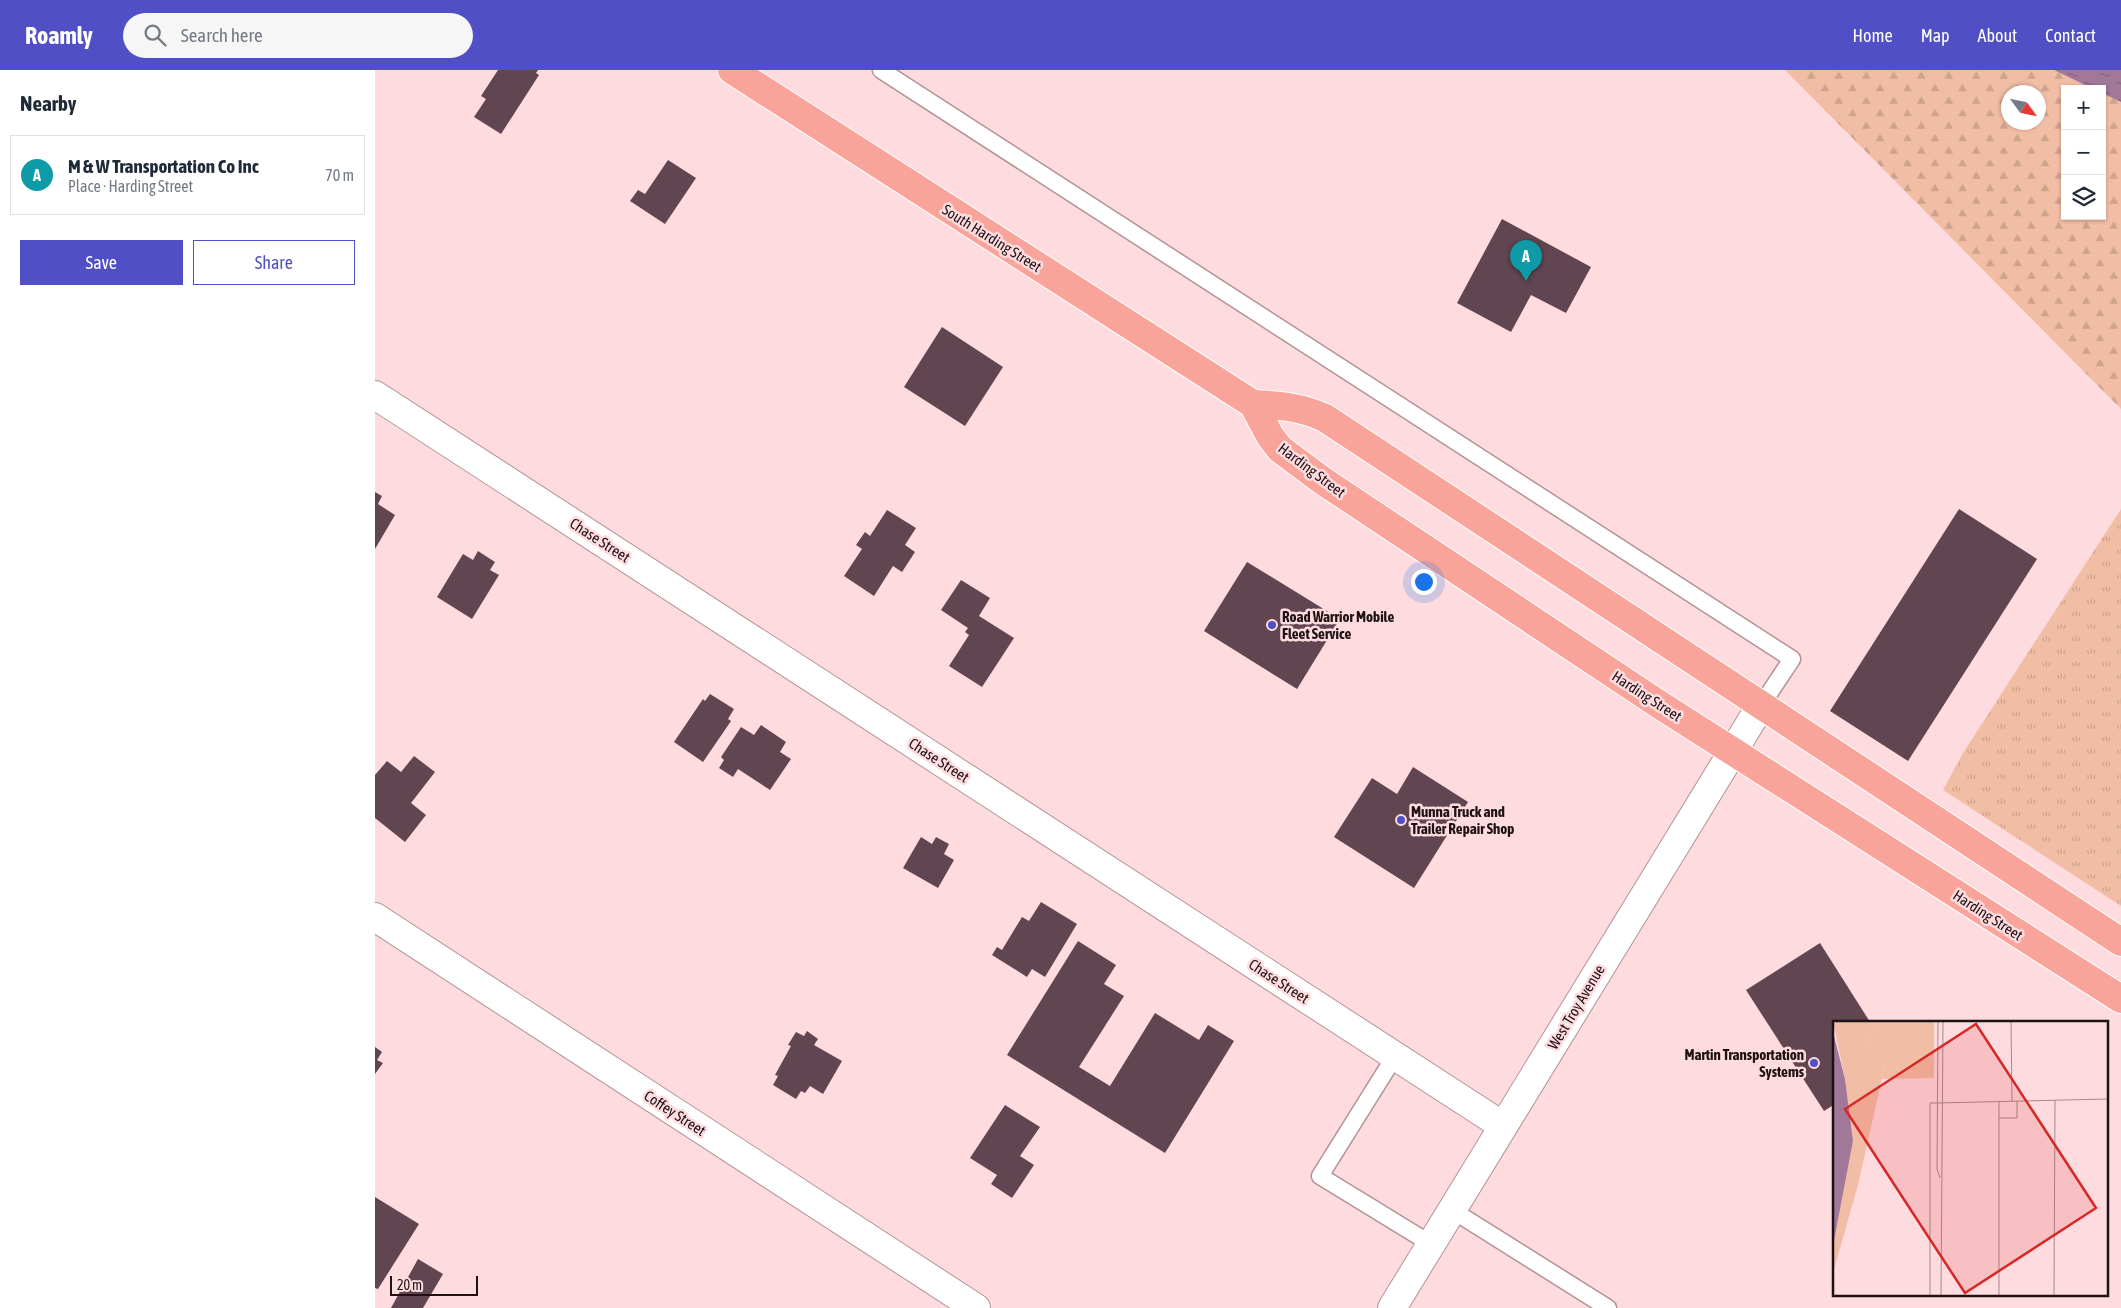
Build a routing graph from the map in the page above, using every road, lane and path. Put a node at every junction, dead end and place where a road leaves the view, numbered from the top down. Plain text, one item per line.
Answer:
1 (731, 70) edge
2 (881, 70) edge
3 (375, 395) edge
4 (1253, 404) junction
5 (1760, 707) junction
6 (1733, 751) junction
7 (375, 917) edge
8 (2121, 942) edge
9 (2121, 999) edge
10 (1395, 1056) junction
11 (1503, 1126) junction
12 (1452, 1210) junction
13 (1431, 1244) junction
14 (976, 1308) edge
15 (1392, 1308) edge
16 (1608, 1308) edge

1 - 4 main road, South Harding Street
2 - 5 lane
3 - 10 street, Chase Street
4 - 5 main road
4 - 6 main road, Harding Street
5 - 6 street, West Troy Avenue
5 - 8 main road
6 - 9 main road, Harding Street
6 - 11 street, West Troy Avenue
7 - 14 street, Coffey Street
10 - 11 street, Chase Street
10 - 13 lane
11 - 12 street, West Troy Avenue
12 - 13 street, West Troy Avenue
12 - 16 lane
13 - 15 street, West Troy Avenue

